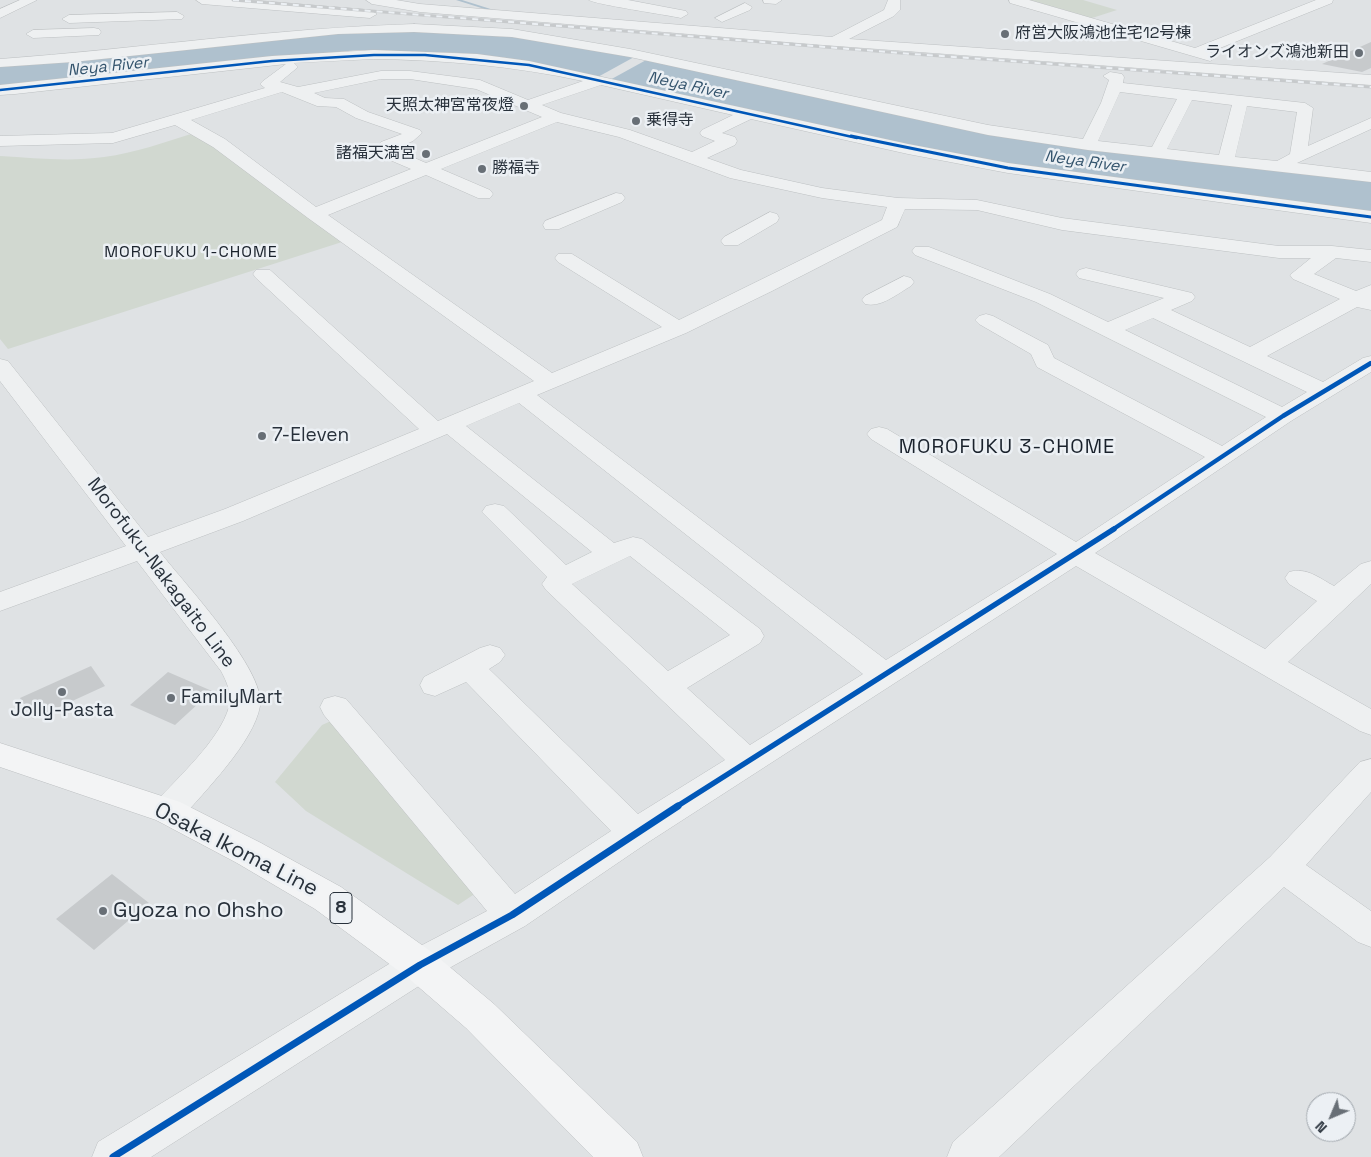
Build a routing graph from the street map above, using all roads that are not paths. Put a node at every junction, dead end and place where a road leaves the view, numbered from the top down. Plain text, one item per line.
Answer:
1 (31, 0) edge
2 (202, 0) edge
3 (355, 0) edge
4 (372, 0) edge
5 (595, 0) edge
6 (894, 0) edge
7 (1015, 0) edge
8 (1328, 0) edge
9 (301, 4) edge
10 (644, 4) edge
11 (745, 7) dead end
12 (0, 14) edge
13 (117, 17) junction
14 (722, 18) junction
15 (466, 26) junction
16 (608, 27) junction
17 (121, 31) dead end
18 (106, 32) junction
19 (33, 34) dead end
20 (56, 34) junction
21 (272, 36) junction
22 (845, 37) junction
23 (152, 40) junction
24 (570, 41) junction
25 (863, 49) junction
26 (1196, 53) junction
27 (643, 57) junction
28 (0, 58) edge
29 (965, 63) dead end
30 (0, 64) edge
31 (291, 67) dead end
32 (1049, 72) dead end
33 (1261, 72) junction
34 (600, 80) junction
35 (1371, 80) edge
36 (1113, 87) junction
37 (0, 90) edge
38 (289, 90) junction
39 (1187, 95) junction
40 (1241, 100) junction
41 (528, 104) junction
42 (748, 114) junction
43 (556, 117) junction
44 (179, 120) junction
45 (1371, 123) edge
46 (0, 141) edge
47 (1088, 146) junction
48 (1157, 153) junction
49 (691, 158) junction
50 (1298, 158) junction
51 (1226, 160) junction
52 (1276, 166) junction
53 (425, 168) junction
54 (1371, 177) edge
55 (484, 194) dead end
56 (616, 198) dead end
57 (898, 203) junction
58 (314, 214) junction
59 (1371, 217) edge
60 (770, 218) dead end
61 (549, 227) dead end
62 (731, 241) dead end
63 (922, 251) dead end
64 (1332, 252) junction
65 (1371, 256) edge
66 (565, 258) dead end
67 (263, 274) dead end
68 (1086, 274) dead end
69 (904, 282) dead end
70 (1366, 298) edge
71 (872, 300) dead end
72 (1154, 310) junction
73 (986, 320) dead end
74 (678, 328) junction
75 (1106, 330) junction
76 (1250, 356) junction
77 (0, 366) edge
78 (1366, 372) edge
79 (549, 381) junction
80 (1324, 390) junction
81 (521, 394) junction
82 (1283, 416) junction
83 (441, 427) junction
84 (879, 434) dead end
85 (1224, 457) junction
86 (495, 512) dead end
87 (143, 548) junction
88 (611, 554) junction
89 (1076, 554) junction
90 (1371, 570) edge
91 (563, 576) junction
92 (1298, 578) dead end
93 (1336, 599) junction
94 (0, 602) edge
95 (1268, 663) junction
96 (885, 674) junction
97 (435, 686) dead end
98 (666, 686) junction
99 (335, 706) dead end
100 (1371, 723) edge
101 (0, 755) edge
102 (748, 762) junction
103 (1371, 771) edge
104 (168, 811) junction
105 (635, 833) junction
106 (1282, 867) junction
107 (512, 915) junction
108 (1371, 931) edge
109 (420, 964) junction
110 (113, 1157) edge
111 (622, 1157) edge
112 (968, 1157) edge

1 - 12 street
2 - 9 street
3 - 9 street
4 - 16 street
5 - 10 street
6 - 22 street
7 - 26 street
8 - 26 street
9 - 15 street
9 - 21 street
10 - 14 street
10 - 16 street
11 - 14 street
13 - 18 street
13 - 20 street
13 - 23 street
14 - 22 street
15 - 16 street
15 - 21 street
15 - 24 street
16 - 22 street
16 - 24 street
16 - 25 street
17 - 18 street
18 - 20 street
19 - 20 street
21 - 23 street
22 - 25 street
23 - 28 street
23 - 30 street
24 - 27 street
25 - 29 street
25 - 33 street
26 - 33 street
27 - 34 street
27 - 47 street
31 - 38 street
32 - 36 street
33 - 35 street
34 - 37 street
34 - 41 street
34 - 42 street
36 - 39 street
36 - 47 street
38 - 41 street
38 - 44 street
38 - 53 street
39 - 40 street
39 - 48 street
40 - 50 street
40 - 51 street
41 - 43 street
42 - 49 street
42 - 59 street
43 - 49 street
43 - 53 street
44 - 46 street
44 - 58 street
45 - 50 street
47 - 48 street
48 - 51 street
49 - 57 street
50 - 52 street
51 - 52 street
52 - 54 street
53 - 55 street
53 - 58 street
56 - 61 street
57 - 64 street
57 - 74 street
58 - 79 street
60 - 62 street
63 - 75 street
64 - 65 street
64 - 70 street
66 - 74 street
67 - 83 street
68 - 72 street
69 - 71 street
70 - 76 street
72 - 75 street
72 - 76 street
73 - 85 street
74 - 79 street
75 - 82 street
76 - 80 street
77 - 87 street, Morofuku-Nakagaito Line
78 - 80 street
79 - 81 street
80 - 82 street
81 - 83 street
81 - 96 street
82 - 85 street
83 - 87 street
83 - 88 street
84 - 89 street
85 - 89 street
86 - 91 street
87 - 94 street
87 - 104 street, Morofuku-Nakagaito Line
88 - 91 street
88 - 98 street
89 - 95 street
89 - 96 street
90 - 93 street
91 - 98 street
92 - 93 street
93 - 95 street
95 - 100 street
96 - 102 street
97 - 105 street
98 - 102 street
99 - 107 street
101 - 104 main road, Osaka Ikoma Line / 8
102 - 105 street
103 - 106 street
104 - 109 main road, Osaka Ikoma Line / 8
105 - 107 street
106 - 108 street
106 - 112 street
107 - 109 street
109 - 110 street
109 - 111 main road, Osaka Ikoma Line / 8

